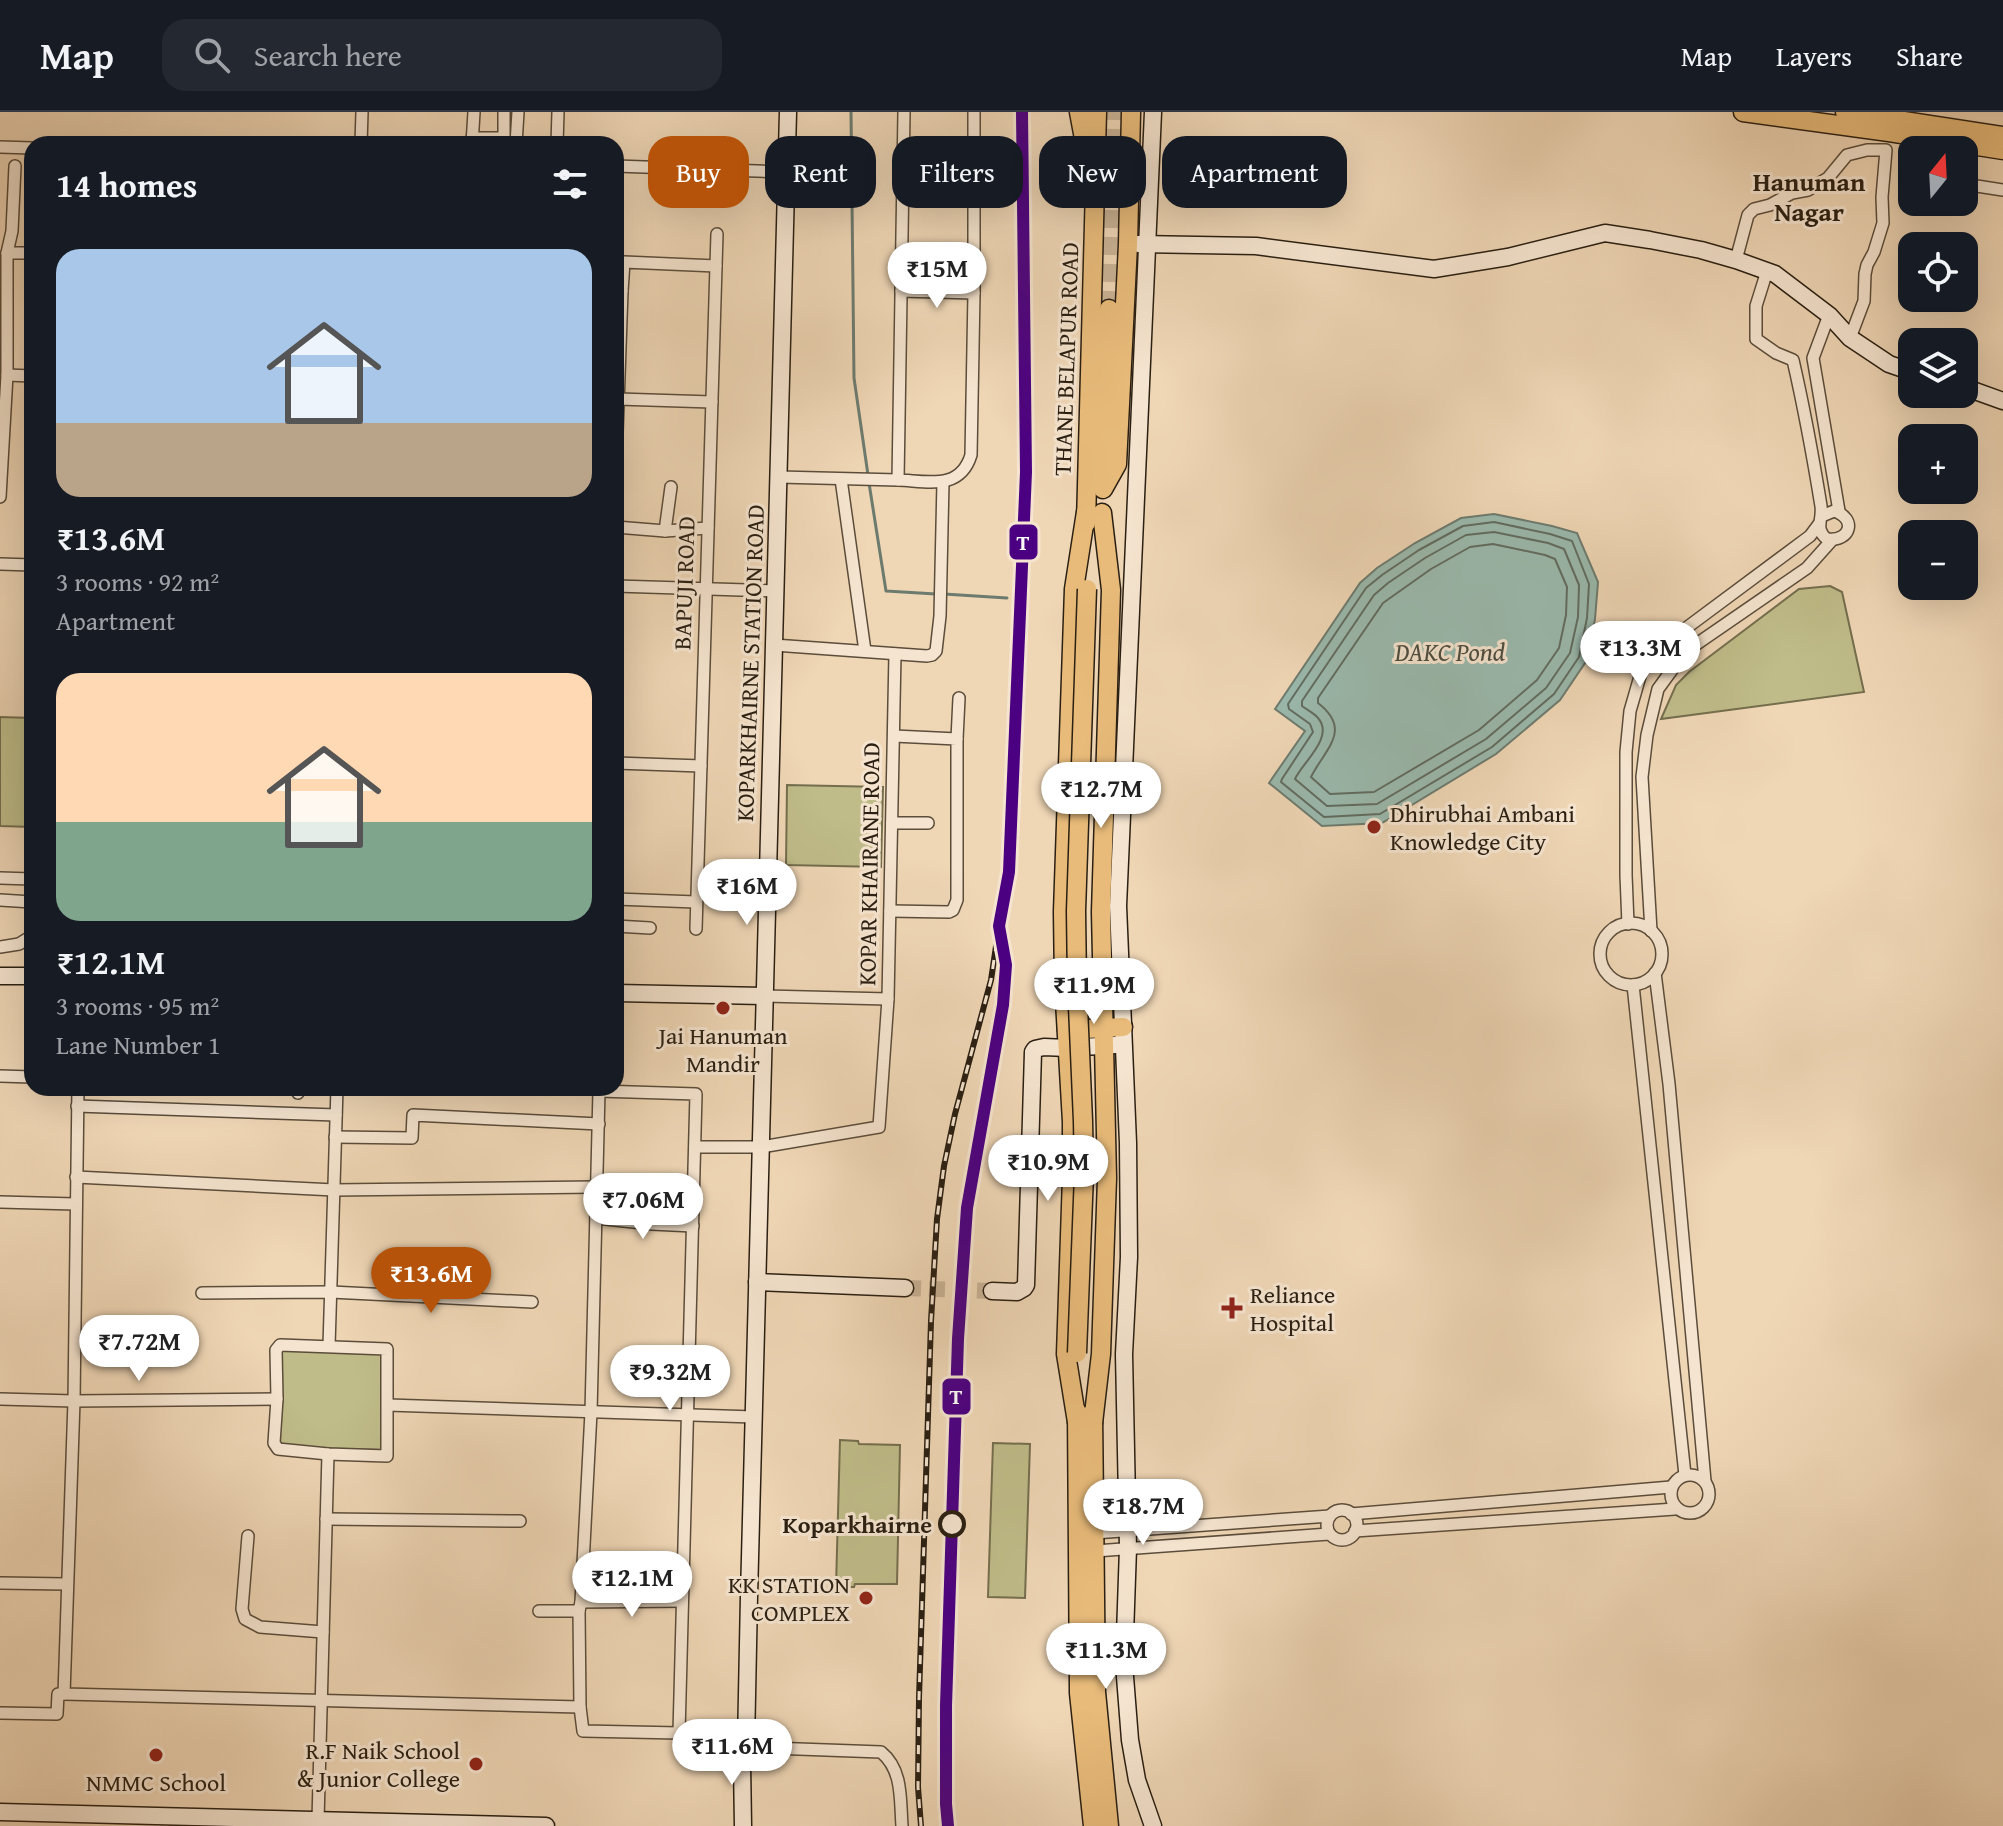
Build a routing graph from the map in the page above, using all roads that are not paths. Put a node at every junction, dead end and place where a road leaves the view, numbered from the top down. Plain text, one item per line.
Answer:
1 (362, 112) edge
2 (474, 112) edge
3 (504, 112) edge
4 (518, 112) edge
5 (558, 112) edge
6 (788, 112) edge
7 (904, 112) edge
8 (974, 112) edge
9 (1079, 112) edge
10 (1097, 112) edge
11 (1131, 112) edge
12 (1153, 112) edge
13 (1743, 112) edge
14 (1845, 112) edge
15 (1925, 112) edge
16 (2003, 124) edge
17 (361, 136) edge
18 (472, 136) edge
19 (504, 136) edge
20 (516, 136) edge
21 (557, 136) edge
22 (787, 136) edge
23 (1083, 136) edge
24 (1096, 136) edge
25 (2003, 136) edge
26 (0, 147) edge
27 (24, 148) edge
28 (2003, 150) edge
29 (15, 166) dead end
30 (624, 166) edge
31 (765, 171) edge
32 (1978, 186) edge
33 (2003, 190) edge
34 (785, 208) edge
35 (1095, 208) edge
36 (717, 234) dead end
37 (1137, 244) junction
38 (7, 253) junction
39 (24, 253) edge
40 (1736, 260) junction
41 (624, 262) edge
42 (716, 266) junction
43 (1767, 271) junction
44 (901, 291) junction
45 (974, 293) junction
46 (1109, 309) tunnel mouth
47 (1829, 315) junction
48 (1850, 338) junction
49 (1813, 358) junction
50 (1793, 360) junction
51 (1898, 367) edge
52 (7, 375) junction
53 (24, 376) edge
54 (1978, 392) edge
55 (624, 399) edge
56 (2003, 401) edge
57 (712, 402) junction
58 (779, 477) junction
59 (841, 479) junction
60 (892, 480) junction
61 (943, 482) junction
62 (671, 487) dead end
63 (1103, 489) junction
64 (0, 497) edge
65 (1839, 511) junction
66 (1094, 512) junction
67 (1820, 520) junction
68 (624, 528) edge
69 (708, 528) junction
70 (665, 531) junction
71 (1832, 540) junction
72 (0, 564) edge
73 (24, 565) edge
74 (624, 586) edge
75 (706, 589) junction
76 (776, 591) junction
77 (774, 645) junction
78 (865, 651) junction
79 (895, 654) junction
80 (959, 698) dead end
81 (894, 736) junction
82 (957, 739) junction
83 (624, 763) edge
84 (701, 766) junction
85 (892, 823) junction
86 (928, 823) dead end
87 (0, 878) edge
88 (24, 879) edge
89 (624, 899) edge
90 (0, 900) edge
91 (24, 902) edge
92 (696, 902) junction
93 (890, 911) junction
94 (1628, 924) junction
95 (624, 926) edge
96 (650, 928) dead end
97 (696, 929) dead end
98 (1651, 931) junction
99 (24, 941) edge
100 (0, 947) edge
101 (1655, 973) junction
102 (0, 976) edge
103 (24, 976) edge
104 (1633, 985) junction
105 (624, 993) edge
106 (765, 996) junction
107 (888, 999) junction
108 (1114, 1036) junction
109 (1067, 1039) junction
110 (0, 1076) edge
111 (24, 1077) edge
112 (624, 1092) edge
113 (78, 1096) edge
114 (337, 1096) edge
115 (599, 1096) edge
116 (77, 1106) junction
117 (336, 1115) junction
118 (599, 1124) junction
119 (335, 1137) junction
120 (695, 1147) junction
121 (761, 1147) junction
122 (76, 1177) junction
123 (596, 1187) junction
124 (334, 1190) junction
125 (0, 1202) edge
126 (75, 1204) junction
127 (596, 1218) junction
128 (693, 1226) junction
129 (757, 1282) junction
130 (905, 1288) tunnel mouth
131 (992, 1291) tunnel mouth
132 (331, 1292) junction
133 (202, 1293) dead end
134 (532, 1302) dead end
135 (329, 1346) junction
136 (0, 1399) edge
137 (277, 1399) junction
138 (74, 1401) junction
139 (388, 1405) junction
140 (591, 1412) junction
141 (687, 1415) junction
142 (754, 1417) junction
143 (1085, 1422) junction
144 (328, 1454) junction
145 (1685, 1475) junction
146 (1705, 1481) junction
147 (1671, 1487) junction
148 (1675, 1509) junction
149 (1351, 1514) junction
150 (1330, 1516) junction
151 (326, 1519) junction
152 (520, 1521) dead end
153 (1127, 1530) junction
154 (1355, 1531) junction
155 (1329, 1534) junction
156 (248, 1536) dead end
157 (1094, 1542) junction
158 (1128, 1548) junction
159 (0, 1583) edge
160 (66, 1584) junction
161 (682, 1601) junction
162 (580, 1606) junction
163 (539, 1611) dead end
164 (323, 1632) junction
165 (64, 1694) junction
166 (321, 1701) junction
167 (580, 1707) junction
168 (0, 1713) edge
169 (746, 1744) junction
170 (771, 1748) dead end
171 (0, 1812) edge
172 (83, 1820) edge
173 (318, 1820) junction
174 (451, 1825) edge
175 (546, 1826) edge
176 (743, 1826) edge
177 (752, 1826) edge
178 (902, 1826) edge
179 (1093, 1826) edge
180 (1109, 1826) edge
181 (1153, 1826) edge

1 - 17 street
2 - 18 street
3 - 19 street
4 - 20 street
5 - 21 street
6 - 22 street, KOPARKHAIRNE STATION ROAD
7 - 44 street
8 - 45 street
9 - 23 main road
10 - 24 main road, THANE BELAPUR ROAD
11 - 37 main road, THANE BELAPUR ROAD
12 - 37 street
13 - 28 main road
14 - 25 main road
15 - 16 main road
26 - 27 street
29 - 38 street
30 - 31 street
32 - 33 street
34 - 58 street, KOPARKHAIRNE STATION ROAD
35 - 66 main road, THANE BELAPUR ROAD
36 - 42 street, BAPUJI ROAD
37 - 40 street
37 - 63 main road, THANE BELAPUR ROAD
37 - 108 street
38 - 39 street
38 - 52 street
40 - 43 street
40 - 48 street
41 - 42 street
42 - 57 street, BAPUJI ROAD
43 - 47 street
43 - 50 street
44 - 45 street
44 - 60 street
45 - 61 street
46 - 63 main road
47 - 48 street
47 - 49 street
48 - 51 street
49 - 50 street
49 - 65 street
50 - 67 street
52 - 53 street
52 - 64 street
54 - 56 street
55 - 57 street
57 - 69 street, BAPUJI ROAD
58 - 59 street
58 - 76 street, KOPARKHAIRNE STATION ROAD
59 - 60 street
59 - 78 street
60 - 61 street
61 - 79 street
62 - 70 street
63 - 66 main road, THANE BELAPUR ROAD
65 - 67 street
65 - 71 street
66 - 108 main road
66 - 109 main road
66 - 143 main road, bridge
67 - 71 street
67 - 94 street
68 - 70 street
69 - 70 street
69 - 75 street, BAPUJI ROAD
71 - 98 street
72 - 73 street
74 - 75 street
75 - 76 street
75 - 84 street, BAPUJI ROAD
76 - 77 street, KOPARKHAIRNE STATION ROAD
77 - 78 street
77 - 106 street, KOPARKHAIRNE STATION ROAD
78 - 79 street
79 - 81 street, KOPAR KHAIRANE ROAD
80 - 82 street
81 - 82 street
81 - 85 street, KOPAR KHAIRANE ROAD
82 - 93 street
83 - 84 street
84 - 92 street, BAPUJI ROAD
85 - 86 street
85 - 93 street, KOPAR KHAIRANE ROAD
87 - 88 street
89 - 92 street
90 - 91 street
92 - 97 street, BAPUJI ROAD
93 - 107 street, KOPAR KHAIRANE ROAD
94 - 98 street
94 - 104 street
95 - 96 street
98 - 101 street
99 - 100 street
101 - 104 street
101 - 146 street
102 - 103 street
104 - 145 street
105 - 106 street
106 - 107 street, KOPAR KHAIRANE ROAD
106 - 121 street, KOPARKHAIRNE STATION ROAD
107 - 121 street
108 - 109 main road
108 - 143 main road
108 - 153 street
109 - 131 street
109 - 143 main road
110 - 111 street
112 - 120 street
113 - 116 street
114 - 117 street
115 - 118 street
116 - 117 street
116 - 122 street
117 - 119 street
118 - 119 street
118 - 123 street
119 - 124 street
120 - 121 street
120 - 128 street
121 - 129 street, KOPARKHAIRNE STATION ROAD
122 - 124 street
122 - 126 street
123 - 124 street
123 - 127 street
124 - 132 street
125 - 126 street
126 - 138 street
127 - 128 street
127 - 140 street
128 - 141 street
129 - 130 street
129 - 142 street, KOPARKHAIRNE STATION ROAD
132 - 133 street
132 - 134 street
132 - 135 street
135 - 137 street
135 - 139 street
136 - 138 street
137 - 138 street
137 - 144 street
138 - 160 street
139 - 140 street
139 - 144 street
140 - 141 street
140 - 162 street
141 - 142 street
141 - 161 street
142 - 169 street, KOPARKHAIRNE STATION ROAD
143 - 157 main road
143 - 179 main road
144 - 151 street
145 - 146 street
145 - 147 street
146 - 148 street
147 - 148 street
147 - 149 street
148 - 154 street
149 - 150 street
149 - 154 street
150 - 153 street
150 - 155 street
151 - 152 street
151 - 164 street
153 - 157 street
153 - 158 street
154 - 155 street
155 - 158 street
156 - 164 street
157 - 158 street
157 - 180 main road
158 - 181 street
159 - 160 street
160 - 165 street
161 - 162 street
161 - 167 street
162 - 163 street
162 - 167 street
164 - 166 street
165 - 166 street
165 - 168 street
166 - 167 street
166 - 173 street
169 - 176 street, KOPARKHAIRNE STATION ROAD
169 - 177 street, KOPARKHAIRNE STATION ROAD
170 - 178 street
171 - 172 street
172 - 173 street
173 - 174 street
174 - 175 street

